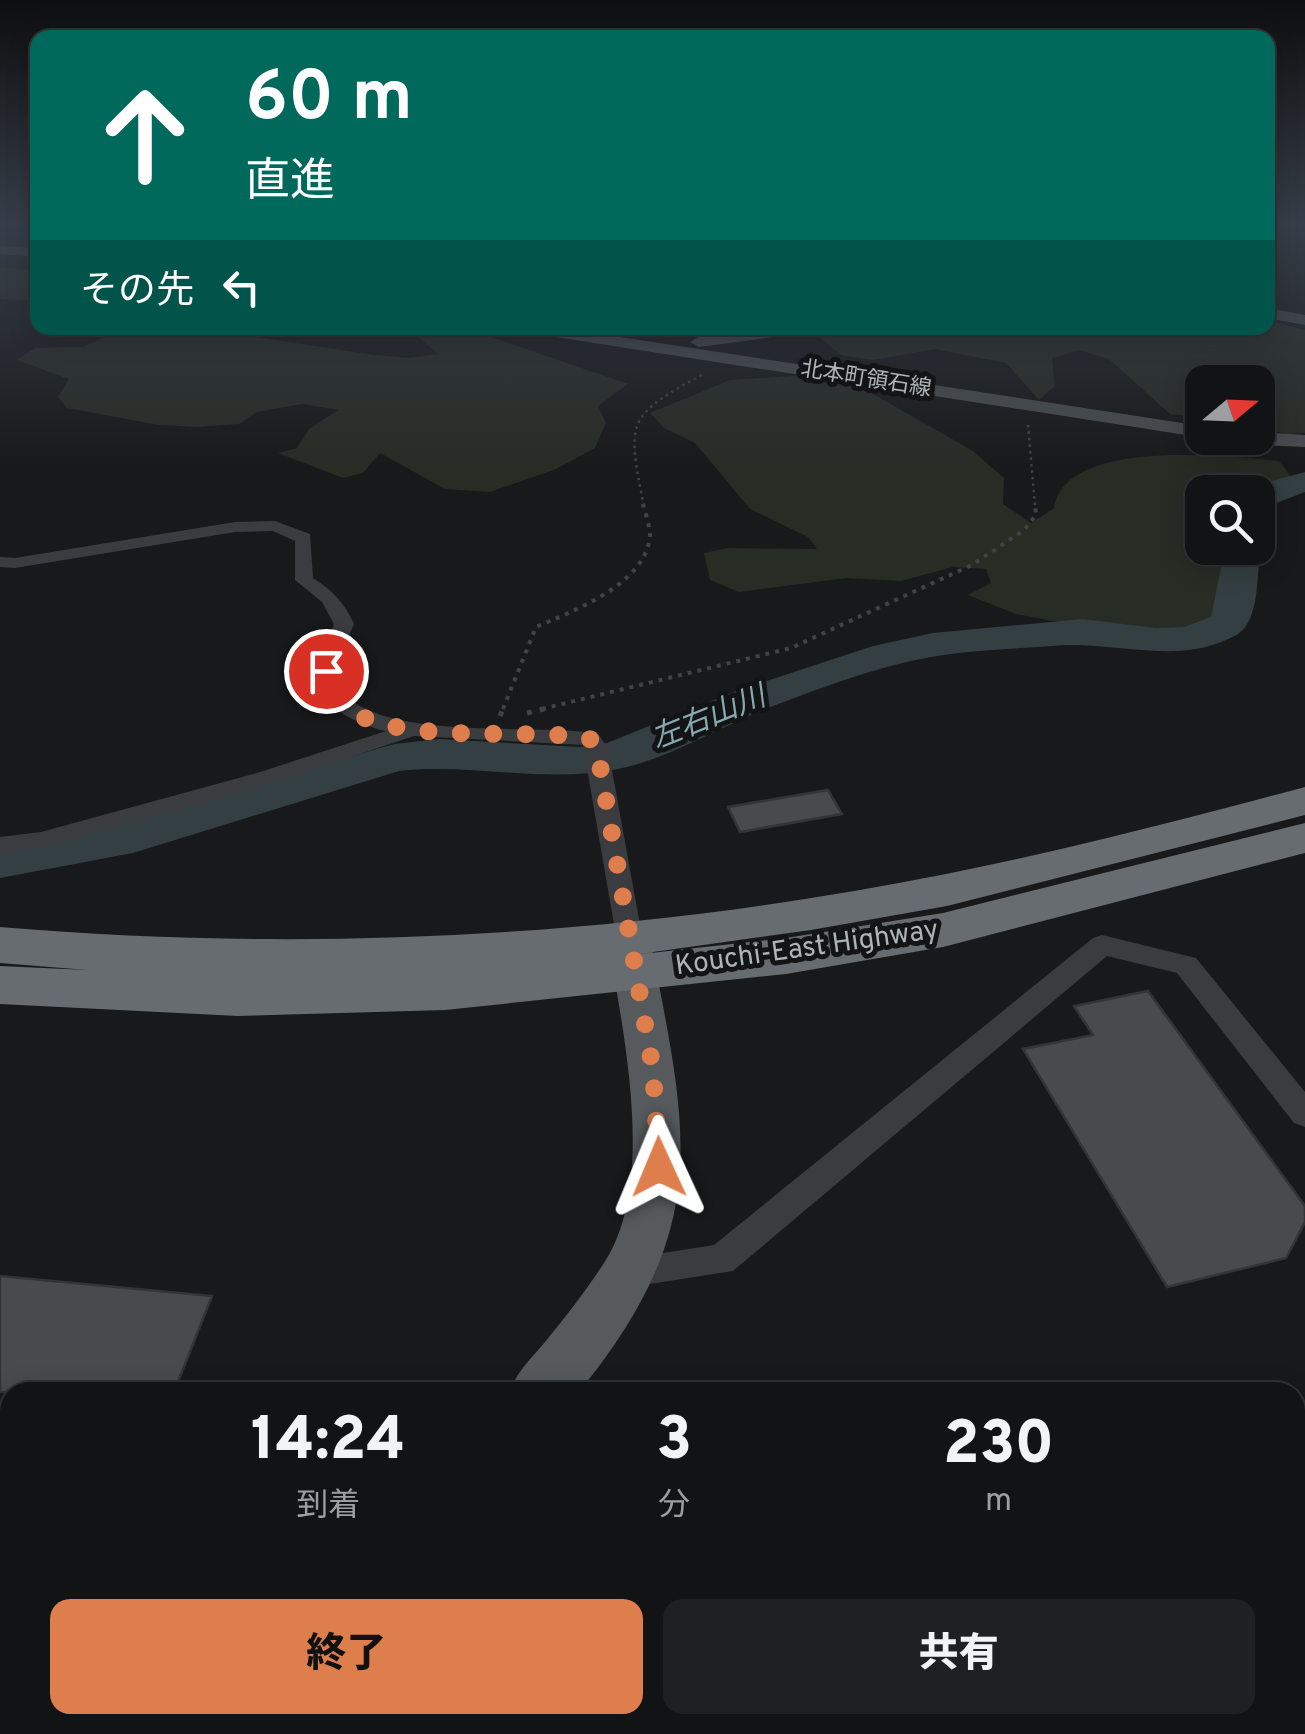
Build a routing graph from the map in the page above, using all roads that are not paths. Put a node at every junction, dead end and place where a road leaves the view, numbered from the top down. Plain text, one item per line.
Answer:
1 (1275, 314) edge
2 (1305, 320) edge
3 (576, 335) edge
4 (748, 335) edge
5 (655, 347) junction
6 (1185, 429) edge
7 (1275, 440) edge
8 (1305, 441) edge
9 (0, 562) edge
10 (414, 729) junction
11 (1305, 801) edge
12 (1305, 838) edge
13 (0, 845) edge
14 (0, 945) edge
15 (632, 955) junction
16 (0, 986) edge
17 (1305, 1114) edge
18 (630, 1271) junction
19 (547, 1382) edge

1 - 2 main road
3 - 5 main road, 北本町領石線
4 - 5 main road
5 - 6 main road, 北本町領石線
7 - 8 main road
9 - 10 street
10 - 13 street
10 - 15 street
11 - 15 highway, Kouchi-East Highway
12 - 15 highway, Kouchi-East Highway
14 - 15 highway, Kouchi-East Highway
15 - 16 highway, Kouchi-East Highway
15 - 18 main road
17 - 18 street
18 - 19 main road

